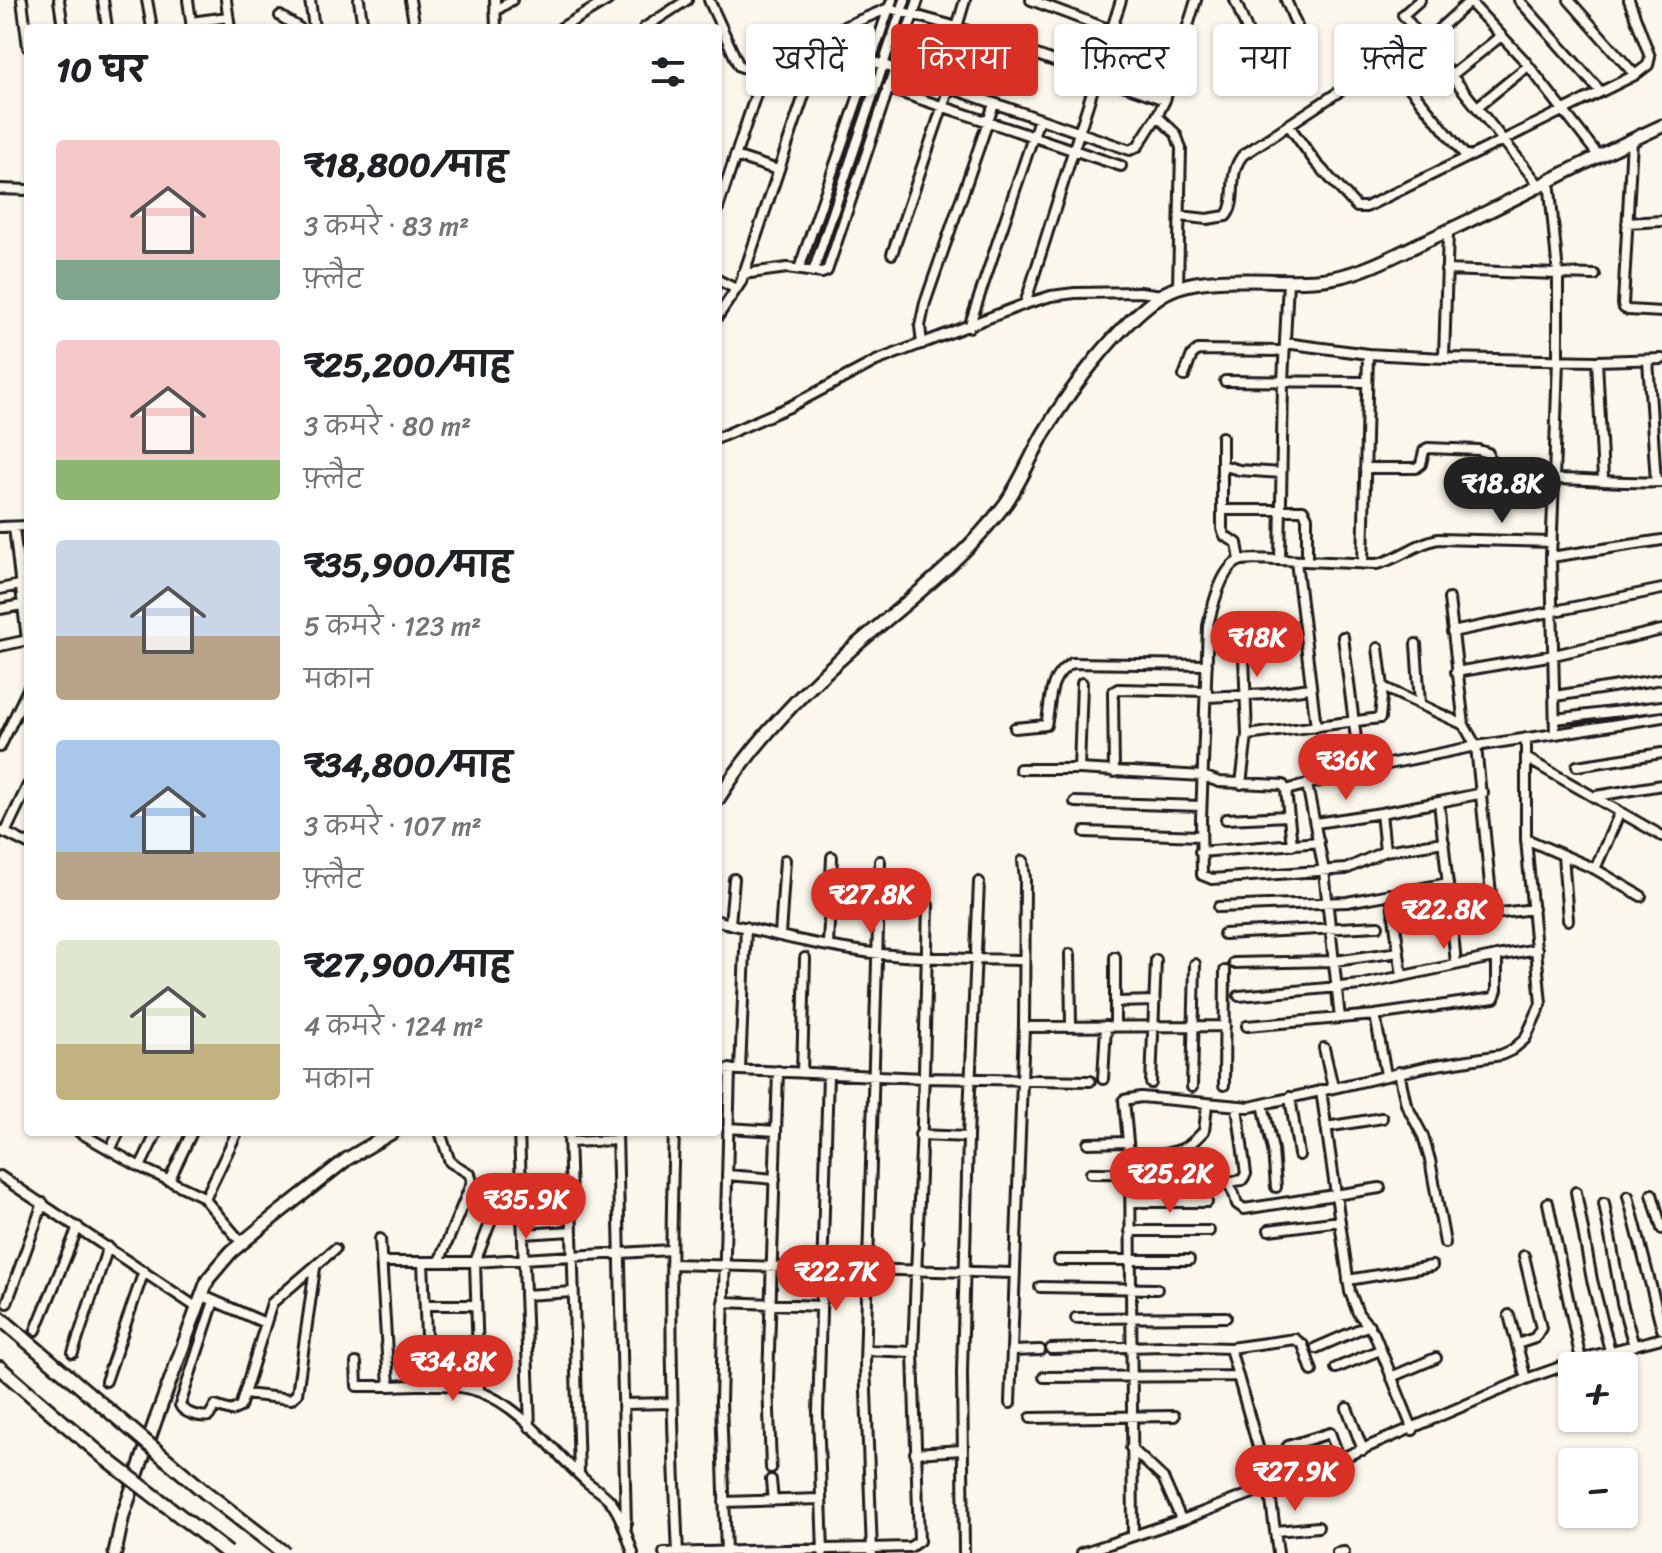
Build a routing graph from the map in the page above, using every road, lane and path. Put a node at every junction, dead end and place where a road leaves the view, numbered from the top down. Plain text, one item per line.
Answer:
1 (22, 0) edge
2 (59, 0) edge
3 (103, 0) edge
4 (147, 0) edge
5 (188, 0) edge
6 (226, 0) edge
7 (310, 0) edge
8 (359, 0) edge
9 (410, 0) edge
10 (495, 0) edge
11 (512, 0) edge
12 (608, 0) edge
13 (709, 0) edge
14 (905, 0) edge
15 (918, 0) edge
16 (965, 0) edge
17 (1031, 0) edge
18 (1121, 0) edge
19 (1196, 0) edge
20 (1235, 0) edge
21 (1286, 0) edge
22 (1420, 0) edge
23 (1519, 0) edge
24 (1569, 0) edge
25 (1629, 0) edge
26 (682, 1) edge
27 (1470, 1) edge
28 (1049, 3) edge
29 (890, 4) edge
30 (901, 10) junction
31 (495, 11) junction
32 (914, 13) junction
33 (280, 16) dead end
34 (228, 17) junction
35 (25, 24) edge
36 (62, 24) edge
37 (106, 24) edge
38 (151, 24) edge
39 (192, 24) edge
40 (196, 24) edge
41 (229, 24) edge
42 (293, 24) edge
43 (313, 24) edge
44 (362, 24) edge
45 (414, 24) edge
46 (496, 24) edge
47 (568, 24) edge
48 (650, 24) edge
49 (720, 24) edge
50 (845, 24) edge
51 (910, 24) edge
52 (948, 24) edge
53 (958, 24) edge
54 (1097, 24) edge
55 (1113, 24) edge
56 (1245, 24) edge
57 (1296, 24) edge
58 (1410, 24) edge
59 (1440, 24) edge
60 (722, 29) edge
61 (1501, 36) junction
62 (875, 44) edge
63 (875, 62) edge
64 (881, 64) junction
65 (1528, 66) junction
66 (891, 67) edge
67 (746, 68) edge
68 (1454, 73) edge
69 (891, 75) edge
70 (1635, 75) junction
71 (1454, 78) edge
72 (887, 88) junction
73 (1600, 91) junction
74 (755, 96) edge
75 (803, 96) edge
76 (857, 96) edge
77 (946, 96) edge
78 (972, 96) edge
79 (1092, 96) edge
80 (1153, 96) edge
81 (1334, 96) edge
82 (1417, 96) edge
83 (1165, 100) junction
84 (994, 104) junction
85 (943, 106) junction
86 (1477, 107) junction
87 (1563, 109) junction
88 (1157, 116) junction
89 (1039, 119) junction
90 (987, 121) junction
91 (1289, 126) junction
92 (1662, 126) edge
93 (1081, 132) junction
94 (1033, 137) junction
95 (1503, 139) junction
96 (1632, 140) junction
97 (1075, 151) junction
98 (1598, 155) junction
99 (735, 156) junction
100 (1468, 157) junction
101 (1121, 166) dead end
102 (778, 170) junction
103 (1544, 182) junction
104 (0, 189) edge
105 (24, 190) edge
106 (722, 196) edge
107 (1180, 216) junction
108 (1662, 221) edge
109 (1627, 223) junction
110 (1448, 232) junction
111 (892, 254) dead end
112 (799, 269) junction
113 (1446, 270) junction
114 (813, 272) junction
115 (743, 274) junction
116 (1558, 274) junction
117 (1595, 275) dead end
118 (1288, 281) junction
119 (722, 282) edge
120 (1178, 287) junction
121 (736, 289) junction
122 (1162, 295) junction
123 (1025, 304) junction
124 (722, 310) edge
125 (1662, 312) edge
126 (969, 327) junction
127 (922, 344) junction
128 (1285, 347) junction
129 (1368, 354) junction
130 (1444, 358) junction
131 (1558, 359) junction
132 (1662, 359) edge
133 (1648, 360) junction
134 (1597, 361) junction
135 (1184, 376) dead end
136 (1225, 381) dead end
137 (1283, 382) junction
138 (1366, 382) junction
139 (722, 436) edge
140 (1222, 437) dead end
141 (1222, 465) junction
142 (1365, 468) junction
143 (1281, 473) junction
144 (1554, 479) junction
145 (1603, 479) junction
146 (1659, 482) edge
147 (1281, 509) junction
148 (1222, 510) junction
149 (24, 526) edge
150 (0, 527) edge
151 (14, 527) junction
152 (1662, 540) edge
153 (1552, 542) junction
154 (1551, 557) junction
155 (1240, 560) junction
156 (1280, 560) junction
157 (1296, 561) junction
158 (1307, 561) junction
159 (1363, 564) junction
160 (20, 585) junction
161 (0, 589) edge
162 (1662, 589) edge
163 (1449, 599) dead end
164 (24, 600) edge
165 (24, 604) edge
166 (0, 609) edge
167 (1552, 611) junction
168 (1247, 630) dead end
169 (1662, 630) edge
170 (1452, 632) junction
171 (1343, 637) dead end
172 (24, 641) edge
173 (1416, 644) dead end
174 (0, 646) edge
175 (1378, 648) dead end
176 (1554, 655) junction
177 (1207, 665) junction
178 (1456, 672) junction
179 (1662, 679) edge
180 (1082, 683) dead end
181 (1383, 687) junction
182 (1310, 688) junction
183 (1207, 694) junction
184 (1246, 695) junction
185 (1555, 696) junction
186 (24, 697) edge
187 (1420, 704) junction
188 (1662, 706) edge
189 (1662, 717) edge
190 (1555, 719) junction
191 (1353, 723) junction
192 (1464, 725) junction
193 (1316, 727) junction
194 (1015, 728) dead end
195 (1555, 734) junction
196 (1247, 735) junction
197 (1526, 738) junction
198 (1476, 746) junction
199 (0, 747) edge
200 (1662, 753) edge
201 (1526, 758) junction
202 (1359, 762) dead end
203 (1577, 766) dead end
204 (1020, 769) dead end
205 (1079, 769) junction
206 (1114, 772) junction
207 (1203, 776) junction
208 (1241, 784) junction
209 (1307, 784) junction
210 (1662, 785) edge
211 (1649, 787) junction
212 (1286, 790) junction
213 (24, 793) edge
214 (722, 793) edge
215 (1483, 793) junction
216 (1662, 795) edge
217 (1595, 797) junction
218 (1075, 802) dead end
219 (1439, 802) junction
220 (1201, 806) junction
221 (1620, 812) junction
222 (1381, 813) junction
223 (1289, 816) junction
224 (1226, 819) dead end
225 (1316, 823) junction
226 (3, 832) edge
227 (1085, 832) dead end
228 (1201, 836) junction
229 (1662, 836) edge
230 (1526, 839) junction
231 (24, 842) edge
232 (1319, 842) junction
233 (1444, 842) junction
234 (1292, 845) junction
235 (1385, 851) junction
236 (1200, 852) junction
237 (1563, 855) junction
238 (832, 857) dead end
239 (785, 860) dead end
240 (880, 861) dead end
241 (1023, 861) dead end
242 (1595, 869) junction
243 (1324, 871) junction
244 (734, 879) dead end
245 (979, 882) dead end
246 (1448, 883) junction
247 (1391, 894) junction
248 (1641, 896) dead end
249 (1328, 903) junction
250 (928, 905) dead end
251 (1219, 907) dead end
252 (1533, 909) junction
253 (1493, 914) junction
254 (1568, 920) dead end
255 (722, 922) edge
256 (1452, 923) junction
257 (730, 924) junction
258 (1378, 926) dead end
259 (746, 927) junction
260 (1331, 929) junction
261 (1224, 934) dead end
262 (780, 935) junction
263 (828, 945) junction
264 (1537, 949) junction
265 (1399, 952) junction
266 (879, 954) junction
267 (1070, 954) dead end
268 (1497, 956) junction
269 (1115, 957) dead end
270 (805, 958) dead end
271 (927, 958) junction
272 (975, 959) junction
273 (1023, 960) junction
274 (1156, 960) dead end
275 (1335, 961) junction
276 (1234, 963) dead end
277 (1195, 964) dead end
278 (1456, 964) junction
279 (1225, 971) dead end
280 (1402, 976) junction
281 (1337, 989) junction
282 (1239, 996) dead end
283 (1155, 1001) junction
284 (1115, 1002) junction
285 (1375, 1015) junction
286 (1340, 1018) junction
287 (1071, 1026) junction
288 (1110, 1026) junction
289 (1193, 1026) junction
290 (1225, 1026) junction
291 (1247, 1026) dead end
292 (1024, 1027) junction
293 (1154, 1027) junction
294 (1324, 1048) dead end
295 (722, 1069) edge
296 (735, 1070) junction
297 (778, 1071) junction
298 (1399, 1072) junction
299 (802, 1073) junction
300 (828, 1074) junction
301 (1386, 1075) junction
302 (875, 1076) junction
303 (924, 1078) junction
304 (970, 1079) junction
305 (1103, 1079) dead end
306 (1021, 1080) junction
307 (1090, 1081) dead end
308 (1151, 1083) dead end
309 (1224, 1085) dead end
310 (1192, 1087) dead end
311 (1333, 1087) junction
312 (1321, 1090) junction
313 (1290, 1097) junction
314 (1263, 1104) junction
315 (1207, 1105) junction
316 (1237, 1107) junction
317 (1382, 1118) dead end
318 (1326, 1127) junction
319 (728, 1128) junction
320 (776, 1131) junction
321 (920, 1135) junction
322 (86, 1136) edge
323 (117, 1136) edge
324 (155, 1136) edge
325 (190, 1136) edge
326 (235, 1136) edge
327 (386, 1136) edge
328 (441, 1136) edge
329 (519, 1136) edge
330 (617, 1136) edge
331 (674, 1136) edge
332 (569, 1137) edge
333 (968, 1137) junction
334 (1128, 1142) junction
335 (1088, 1143) dead end
336 (110, 1150) junction
337 (1299, 1155) dead end
338 (140, 1167) junction
339 (1091, 1173) dead end
340 (1130, 1173) junction
341 (1143, 1173) junction
342 (727, 1175) junction
343 (0, 1176) edge
344 (775, 1179) junction
345 (169, 1181) junction
346 (1228, 1182) junction
347 (1276, 1187) dead end
348 (1380, 1188) dead end
349 (1576, 1192) dead end
350 (1336, 1194) junction
351 (1652, 1194) dead end
352 (501, 1195) dead end
353 (1628, 1196) dead end
354 (205, 1199) junction
355 (1131, 1202) junction
356 (1207, 1202) dead end
357 (43, 1203) junction
358 (1548, 1203) dead end
359 (1604, 1203) dead end
360 (1340, 1221) junction
361 (78, 1227) junction
362 (1662, 1229) edge
363 (1269, 1230) dead end
364 (571, 1231) junction
365 (1130, 1231) junction
366 (1209, 1231) dead end
367 (523, 1234) junction
368 (380, 1239) dead end
369 (242, 1243) junction
370 (1445, 1243) dead end
371 (108, 1247) junction
372 (335, 1249) dead end
373 (670, 1250) junction
374 (620, 1253) junction
375 (572, 1254) junction
376 (1524, 1256) dead end
377 (524, 1257) junction
378 (1059, 1260) dead end
379 (1130, 1260) junction
380 (1189, 1260) dead end
381 (382, 1262) junction
382 (423, 1262) junction
383 (439, 1262) junction
384 (475, 1262) junction
385 (671, 1264) junction
386 (724, 1264) junction
387 (773, 1265) junction
388 (1432, 1266) dead end
389 (315, 1267) junction
390 (821, 1268) junction
391 (869, 1270) junction
392 (144, 1271) junction
393 (916, 1271) junction
394 (966, 1273) junction
395 (1013, 1273) junction
396 (1348, 1280) junction
397 (1040, 1287) dead end
398 (1130, 1288) junction
399 (1157, 1289) dead end
400 (573, 1292) junction
401 (201, 1295) junction
402 (525, 1295) junction
403 (214, 1301) junction
404 (723, 1302) junction
405 (7, 1303) dead end
406 (771, 1304) junction
407 (425, 1305) junction
408 (476, 1305) junction
409 (820, 1306) junction
410 (196, 1307) junction
411 (1509, 1315) dead end
412 (1226, 1317) dead end
413 (0, 1318) edge
414 (1076, 1318) dead end
415 (1130, 1319) junction
416 (265, 1323) junction
417 (1369, 1325) junction
418 (1662, 1329) edge
419 (36, 1330) dead end
420 (1662, 1338) edge
421 (1517, 1344) junction
422 (1634, 1346) junction
423 (1130, 1348) junction
424 (1230, 1348) junction
425 (1316, 1348) dead end
426 (1051, 1349) dead end
427 (866, 1350) junction
428 (1040, 1350) dead end
429 (1380, 1350) junction
430 (1012, 1351) junction
431 (1610, 1351) junction
432 (913, 1352) junction
433 (1579, 1352) edge
434 (1607, 1352) edge
435 (73, 1353) dead end
436 (1436, 1358) dead end
437 (356, 1363) dead end
438 (0, 1368) edge
439 (1336, 1368) dead end
440 (1558, 1368) edge
441 (1312, 1371) dead end
442 (1237, 1376) junction
443 (1044, 1377) dead end
444 (1131, 1377) junction
445 (1391, 1377) junction
446 (1526, 1379) junction
447 (106, 1381) dead end
448 (428, 1385) junction
449 (389, 1386) junction
450 (479, 1391) junction
451 (244, 1394) junction
452 (671, 1403) junction
453 (1010, 1403) dead end
454 (624, 1404) junction
455 (1347, 1408) dead end
456 (1174, 1416) dead end
457 (1131, 1417) junction
458 (1031, 1418) dead end
459 (530, 1427) junction
460 (1413, 1430) junction
461 (1131, 1448) junction
462 (962, 1450) junction
463 (1363, 1450) junction
464 (915, 1453) junction
465 (1340, 1460) junction
466 (771, 1468) dead end
467 (579, 1473) junction
468 (1295, 1477) junction
469 (771, 1480) dead end
470 (1269, 1486) junction
471 (820, 1499) junction
472 (773, 1501) junction
473 (724, 1502) junction
474 (1181, 1519) junction
475 (1318, 1527) dead end
476 (626, 1531) junction
477 (1276, 1531) junction
478 (1133, 1535) junction
479 (776, 1551) edge
480 (823, 1551) edge
481 (872, 1551) edge
482 (1096, 1551) edge
483 (726, 1552) edge
484 (964, 1552) edge
485 (1344, 1552) edge
486 (115, 1553) edge
487 (228, 1553) edge
488 (284, 1553) edge
489 (633, 1553) edge
490 (664, 1553) edge
491 (678, 1553) edge
492 (1082, 1553) edge
493 (1278, 1553) edge
494 (1337, 1553) edge

1 - 35 street
2 - 36 street
3 - 37 street
4 - 38 street
5 - 39 street
6 - 34 street
7 - 43 street
8 - 44 street
9 - 45 street
10 - 31 street
11 - 31 street
12 - 47 street
13 - 49 street
14 - 30 street
15 - 32 street
16 - 53 street
17 - 28 street
18 - 55 street
19 - 83 street
20 - 56 street
21 - 57 street
22 - 58 street
23 - 73 street
24 - 70 street
25 - 70 street
26 - 48 street
27 - 59 street
27 - 61 street
28 - 54 street
29 - 30 street
29 - 50 street
29 - 62 street
30 - 32 street
30 - 64 street
31 - 46 street
32 - 51 street
32 - 52 street
33 - 42 street
34 - 40 street
34 - 41 street
60 - 67 street
61 - 65 street
61 - 68 street
63 - 64 street
64 - 66 street
64 - 114 street
65 - 86 street
65 - 87 street
69 - 72 street
70 - 73 street
71 - 86 street
72 - 85 street
72 - 114 street
73 - 87 street
74 - 99 street
75 - 102 street
76 - 112 street
77 - 85 street
78 - 84 street
79 - 93 street
80 - 83 street
81 - 91 street
82 - 100 street
83 - 88 street
84 - 89 street
84 - 90 street
85 - 90 street
85 - 111 street
86 - 95 street
87 - 95 street
87 - 98 street
88 - 93 street
88 - 107 street
89 - 93 street
89 - 94 street
90 - 94 street
90 - 127 street
91 - 100 street
91 - 107 street
92 - 96 main road
93 - 97 street
94 - 97 street
94 - 126 street
95 - 100 street
95 - 103 street
96 - 98 main road
96 - 109 street
97 - 101 street
97 - 123 street
98 - 103 main road
99 - 102 street
99 - 106 street
102 - 115 street
103 - 110 main road
103 - 116 street
104 - 105 street
107 - 120 street
108 - 109 street
109 - 125 street
110 - 113 street
110 - 118 main road
112 - 114 street
112 - 115 street
113 - 116 street
113 - 130 street
115 - 121 street
116 - 117 street
116 - 131 street
118 - 120 main road
118 - 128 street
119 - 121 street
120 - 122 main road
121 - 124 street
122 - 123 street
122 - 214 main road
123 - 126 street
126 - 127 street
127 - 139 street
128 - 129 street
128 - 135 street
128 - 137 street
129 - 130 street
129 - 138 street
130 - 131 street
131 - 134 street
131 - 144 street
132 - 133 street
133 - 134 street
133 - 146 street
134 - 145 street
136 - 137 street
137 - 138 street
137 - 143 street
138 - 142 street
140 - 141 street
141 - 143 street
141 - 148 street
142 - 144 street
142 - 159 street
143 - 147 street
144 - 145 street
144 - 153 street
145 - 146 street
147 - 148 street
147 - 156 street
147 - 158 street
148 - 155 street
149 - 151 street
150 - 151 street
151 - 160 street
152 - 154 street
153 - 154 street
153 - 159 street
154 - 167 street
155 - 156 street
155 - 177 street
156 - 157 street
157 - 158 street
157 - 182 street
158 - 159 street
160 - 161 street
160 - 164 street
162 - 167 street
163 - 170 street
165 - 166 street
167 - 170 street
167 - 176 street
168 - 184 street
169 - 176 street
170 - 178 street
171 - 191 street
172 - 174 street
173 - 187 street
175 - 181 street
176 - 178 street
176 - 185 street
177 - 183 street
177 - 194 street
178 - 192 street
179 - 185 street
180 - 205 street
181 - 187 street
181 - 191 street
182 - 184 street
182 - 193 street
183 - 184 street
183 - 206 street
183 - 207 street
184 - 196 street
185 - 190 street
186 - 199 street
187 - 192 street
188 - 190 street
189 - 195 street
190 - 195 street
191 - 193 street
191 - 202 street
192 - 198 street
193 - 196 street
195 - 197 street
196 - 208 street
197 - 198 street
197 - 201 street
198 - 209 street
198 - 215 street
200 - 203 street
201 - 217 street
201 - 230 street
204 - 205 street
205 - 206 street
206 - 207 street
207 - 208 street
207 - 220 street
208 - 212 street
209 - 212 street
209 - 225 street
210 - 211 street
211 - 216 street
211 - 217 street
212 - 223 street
213 - 226 street
215 - 219 street
215 - 253 street
217 - 221 street
218 - 220 street
219 - 222 street
219 - 233 street
220 - 228 street
221 - 229 street
221 - 242 street
222 - 225 street
222 - 235 street
223 - 224 street
223 - 234 street
225 - 232 street
226 - 231 street
227 - 228 street
228 - 236 street
230 - 237 street
230 - 252 street
232 - 234 street
232 - 243 street
233 - 235 street
233 - 246 street
234 - 236 street
235 - 243 street
236 - 243 street
237 - 242 street
237 - 254 street
238 - 263 street
239 - 262 street
240 - 266 street
241 - 273 street
242 - 248 street
243 - 249 street
244 - 257 street
245 - 272 street
246 - 247 street
246 - 256 street
247 - 249 street
247 - 265 street
249 - 251 street
249 - 260 street
250 - 271 street
252 - 253 street
252 - 264 street
253 - 256 street
255 - 257 street
256 - 278 street
257 - 259 street
258 - 260 street
259 - 262 street
259 - 296 street
260 - 261 street
260 - 275 street
262 - 263 street
263 - 266 street
264 - 268 street
264 - 298 street
265 - 275 street
265 - 280 street
266 - 271 street
266 - 302 street
267 - 287 street
268 - 278 street
268 - 285 street
269 - 284 street
270 - 299 street
271 - 272 street
271 - 303 street
272 - 273 street
272 - 304 street
273 - 292 street
274 - 283 street
275 - 276 street
275 - 281 street
277 - 289 street
278 - 280 street
279 - 290 street
280 - 281 street
281 - 282 street
281 - 286 street
283 - 284 street
283 - 293 street
284 - 288 street
285 - 286 street
285 - 301 street
286 - 291 street
287 - 288 street
287 - 292 street
288 - 293 street
288 - 305 street
289 - 290 street
289 - 293 street
289 - 310 street
290 - 309 street
292 - 306 street
293 - 308 street
294 - 311 street
295 - 296 street
296 - 297 street
296 - 319 street
297 - 299 street
297 - 320 street
298 - 301 street
298 - 370 street
299 - 300 street
300 - 302 street
300 - 390 street
301 - 311 street
302 - 303 street
302 - 391 street
303 - 304 street
303 - 321 street
304 - 306 street
304 - 333 street
306 - 307 street
306 - 395 street
311 - 312 street
312 - 313 street
312 - 318 street
313 - 314 street
313 - 337 street
314 - 316 street
314 - 347 street
315 - 316 street
315 - 334 street
315 - 341 street
316 - 346 street
317 - 318 street
318 - 350 street
319 - 320 street
319 - 342 street
320 - 344 street
321 - 333 street
321 - 393 street
322 - 336 street
323 - 336 street
324 - 338 street
325 - 345 street
326 - 354 street
327 - 369 main road
328 - 383 street
329 - 367 street
330 - 332 street
330 - 374 street
331 - 373 street
332 - 364 street
333 - 394 street
334 - 335 street
334 - 340 street
336 - 338 street
338 - 345 street
339 - 340 street
340 - 341 street
340 - 355 street
341 - 346 street
342 - 344 street
342 - 386 street
343 - 357 street
344 - 387 street
345 - 354 street
346 - 350 street
348 - 350 street
349 - 431 street
350 - 360 street
351 - 362 street
352 - 384 street
353 - 418 street
354 - 369 street
355 - 356 street
355 - 365 street
357 - 361 street
357 - 405 street
358 - 433 street
359 - 422 street
360 - 363 street
360 - 396 street
361 - 371 street
361 - 419 street
364 - 367 street
364 - 375 street
365 - 366 street
365 - 379 street
367 - 377 street
368 - 381 street
369 - 401 main road
371 - 392 street
371 - 435 street
372 - 389 street
373 - 374 street
373 - 385 street
374 - 375 street
374 - 454 street
375 - 377 street
375 - 400 street
376 - 421 street
377 - 384 street
377 - 402 street
378 - 379 street
379 - 380 street
379 - 398 street
381 - 382 street
381 - 449 street
382 - 383 street
382 - 407 street
383 - 384 street
384 - 408 street
385 - 386 street
385 - 452 street
386 - 387 street
386 - 404 street
387 - 390 street
387 - 406 street
388 - 396 street
389 - 416 street
389 - 451 street
390 - 391 street
390 - 409 street
391 - 393 street
391 - 427 street
392 - 410 street
392 - 447 street
393 - 394 street
393 - 432 street
394 - 395 street
394 - 462 street
395 - 430 street
396 - 417 street
397 - 398 street
398 - 399 street
398 - 415 street
400 - 402 street
400 - 467 street
401 - 403 street
401 - 410 main road
402 - 459 street
403 - 416 street
403 - 451 street
404 - 406 street
404 - 473 street
406 - 409 street
406 - 466 street
407 - 408 street
407 - 448 street
408 - 450 street
409 - 471 street
410 - 486 main road
411 - 421 street
412 - 415 street
413 - 488 highway, bridge
414 - 415 street
415 - 423 street
416 - 451 street
417 - 425 street
417 - 429 street
420 - 422 street
421 - 446 street
422 - 431 street
423 - 424 street
423 - 426 street
423 - 444 street
424 - 441 street
424 - 442 street
427 - 432 street
427 - 481 street
428 - 430 street
429 - 439 street
429 - 445 street
430 - 453 street
431 - 434 street
432 - 464 street
436 - 445 street
437 - 449 street
438 - 487 highway, bridge
440 - 446 street
442 - 444 street
442 - 470 street
443 - 444 street
444 - 457 street
445 - 460 street
446 - 460 street
448 - 449 street
448 - 450 street
450 - 459 street
452 - 454 street
452 - 491 street
454 - 476 street
455 - 463 street
456 - 457 street
457 - 458 street
457 - 461 street
459 - 467 street
460 - 463 street
461 - 474 street
461 - 478 street
462 - 464 street
462 - 484 street
463 - 465 street
464 - 481 street
465 - 468 street
465 - 468 street
467 - 476 street
468 - 470 street
469 - 472 street
470 - 474 street
470 - 477 street
471 - 472 street
471 - 480 street
472 - 473 street
473 - 483 street
474 - 478 street
475 - 477 street
476 - 489 street
477 - 493 street
478 - 482 street
479 - 480 street
479 - 483 street
480 - 481 street
482 - 492 street
483 - 491 street
485 - 494 street
490 - 491 street

